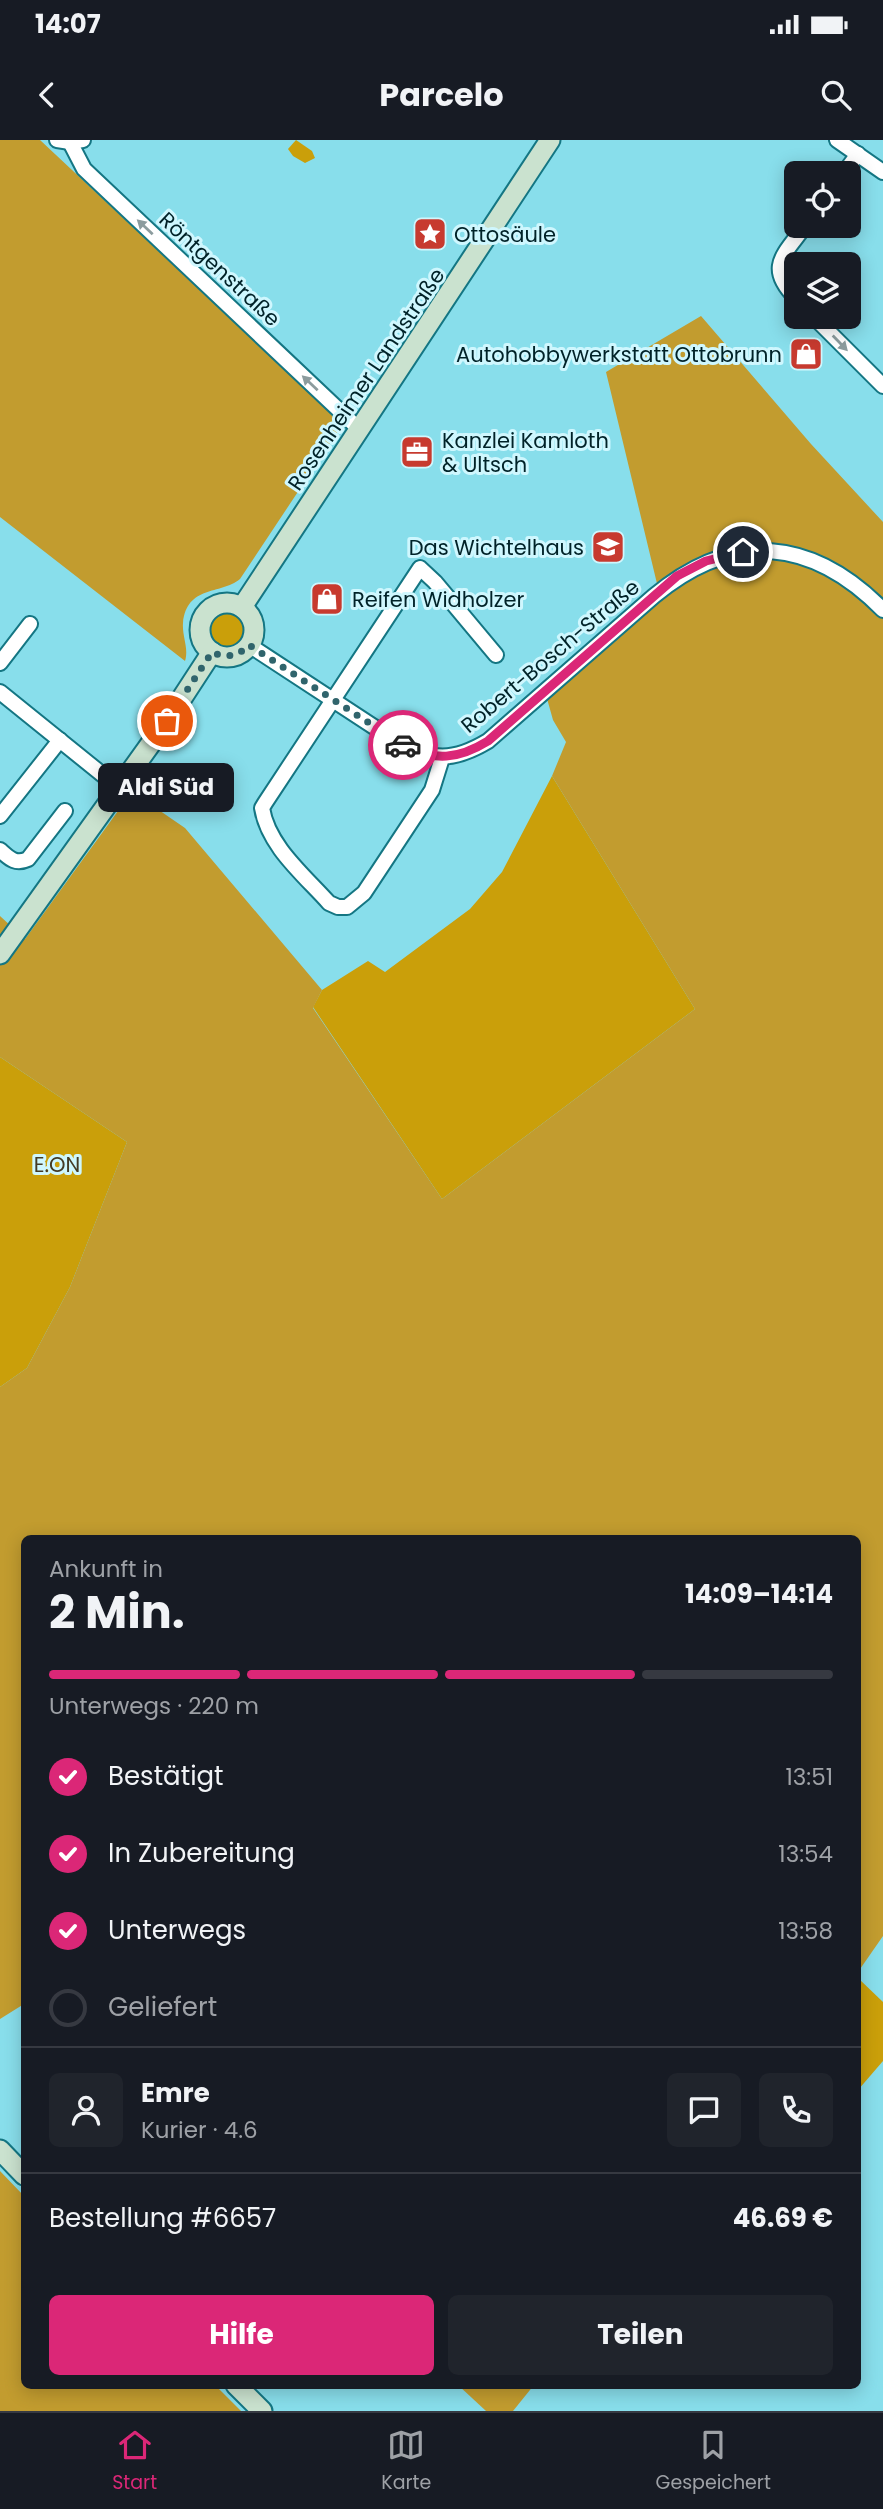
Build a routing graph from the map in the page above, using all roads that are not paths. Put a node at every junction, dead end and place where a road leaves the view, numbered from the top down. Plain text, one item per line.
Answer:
1 (550, 140) edge
2 (836, 140) edge
3 (70, 141) edge
4 (859, 154) junction
5 (853, 161) edge
6 (883, 172) edge
7 (784, 254) edge
8 (784, 283) edge
9 (826, 329) edge
10 (883, 386) edge
11 (360, 430) junction
12 (242, 607) junction
13 (883, 610) edge
14 (30, 624) dead end
15 (249, 645) junction
16 (212, 652) junction
17 (496, 655) dead end
18 (0, 663) edge
19 (0, 692) edge
20 (332, 700) junction
21 (60, 740) junction
22 (442, 758) junction
23 (119, 788) junction
24 (65, 811) dead end
25 (0, 816) edge
26 (0, 850) edge
27 (0, 954) edge
28 (0, 2150) edge
29 (21, 2172) edge
30 (240, 2389) edge
31 (262, 2411) edge

1 - 11 main road, Rosenheimer Landstraße
2 - 4 street
11 -> 3 street, Röntgenstraße
4 - 5 street
4 - 6 street
7 - 8 street
9 -> 10 street
11 - 12 main road, Rosenheimer Landstraße
12 - 15 main road
12 - 16 main road
13 - 22 street, Robert-Bosch-Straße
14 - 18 street
15 - 16 main road
15 - 20 street
16 - 23 main road
17 - 20 street
19 - 21 street
20 - 22 street
20 - 22 street
21 - 23 street
21 - 25 street
23 - 27 main road
24 - 26 street
28 - 29 main road
30 - 31 main road

